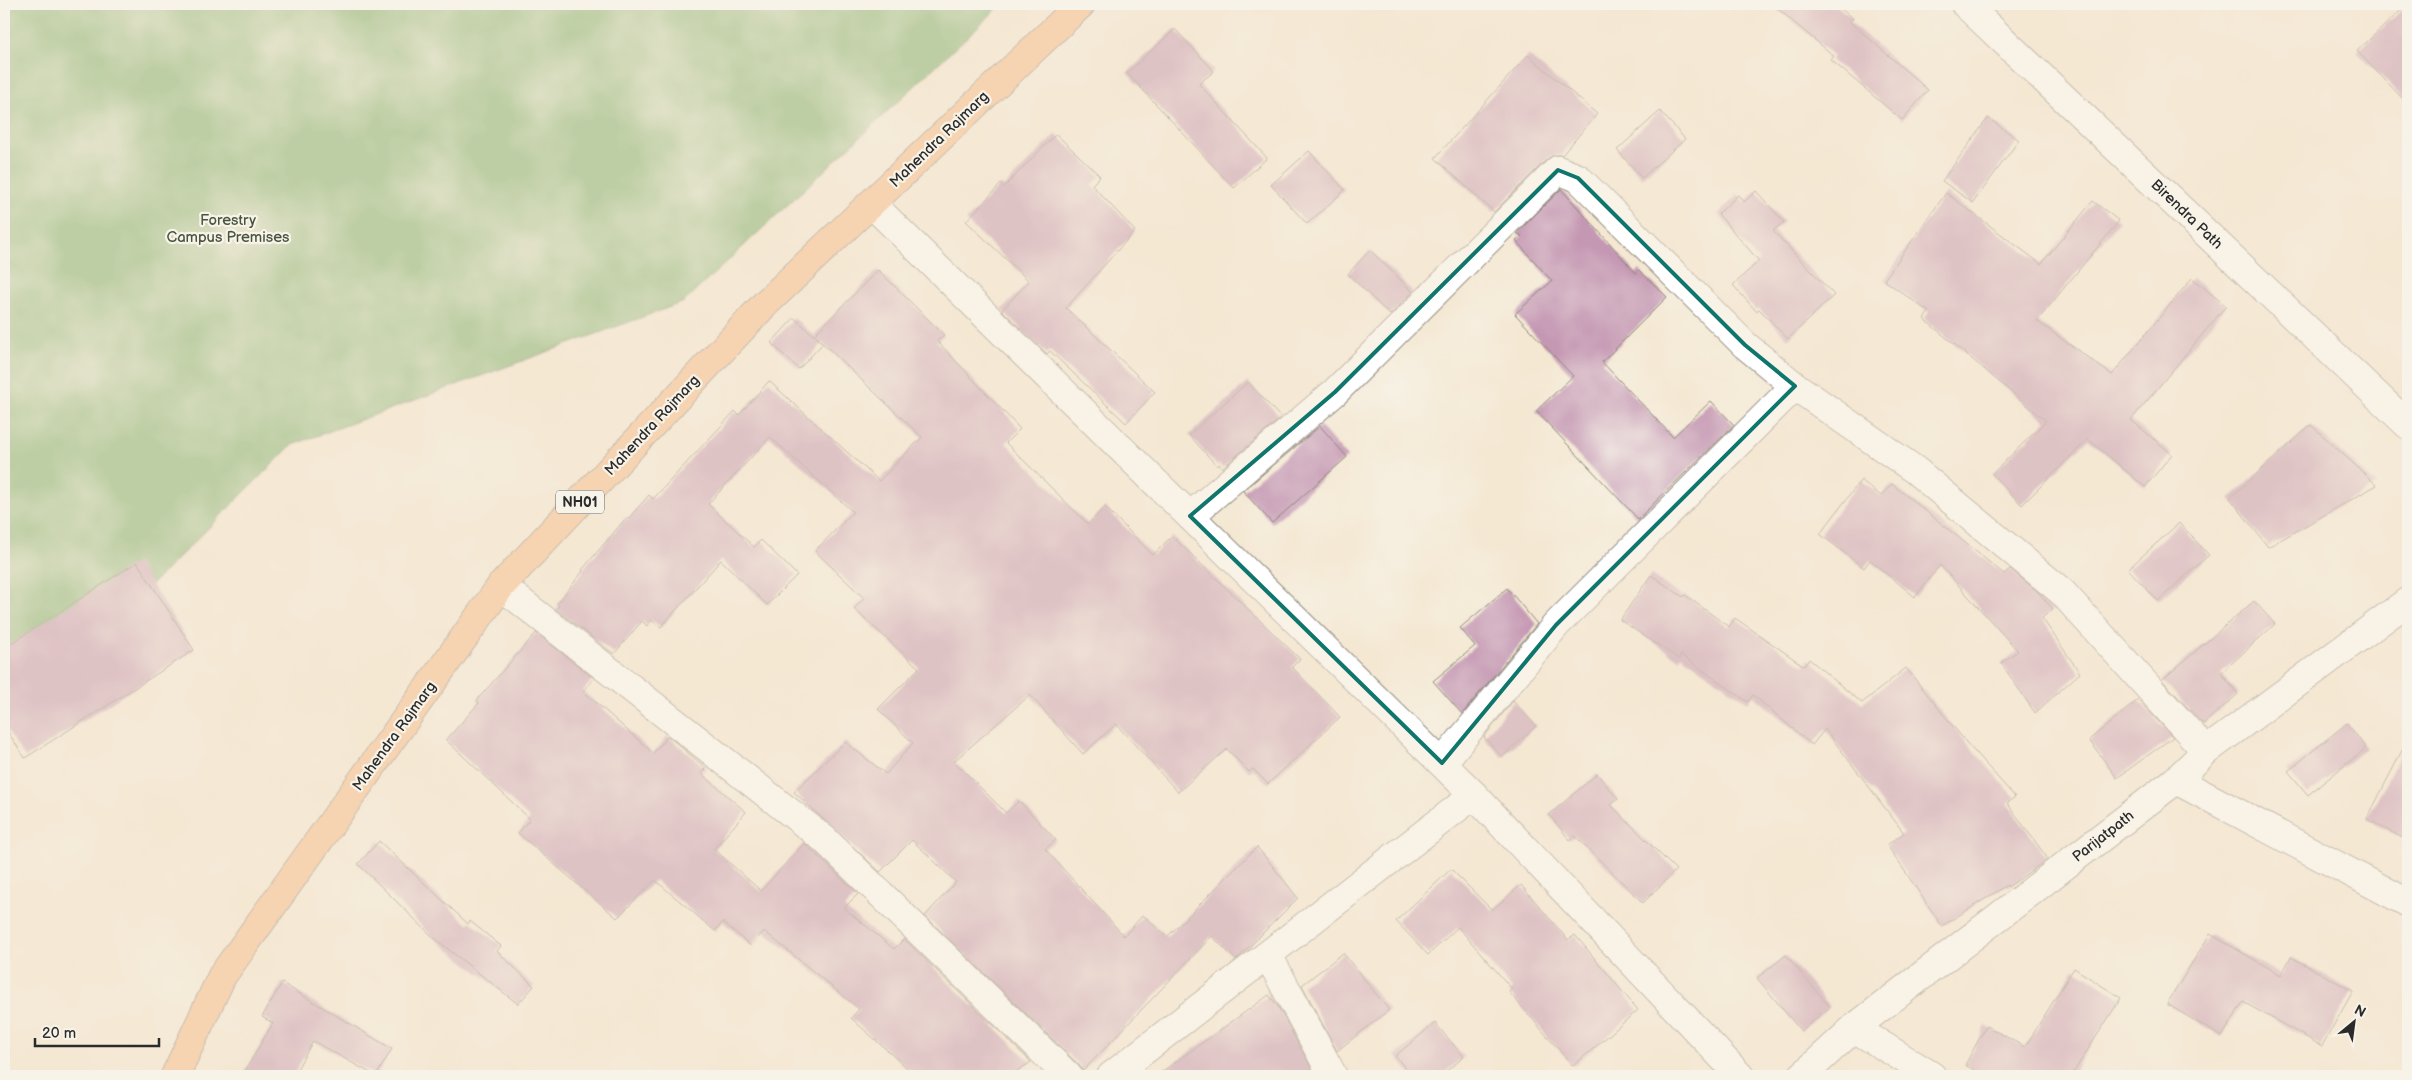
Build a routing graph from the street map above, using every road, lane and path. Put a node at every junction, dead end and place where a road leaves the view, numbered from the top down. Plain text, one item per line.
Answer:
1 (1081, 4) edge
2 (1965, 4) edge
3 (872, 204) junction
4 (1796, 386) junction
5 (2408, 425) edge
6 (1190, 516) junction
7 (501, 586) junction
8 (2408, 600) edge
9 (2206, 751) junction
10 (1442, 763) junction
11 (2176, 780) junction
12 (1474, 795) junction
13 (2408, 903) edge
14 (1268, 955) junction
15 (1854, 1028) junction
16 (175, 1076) edge
17 (1068, 1076) edge
18 (1111, 1076) edge
19 (1333, 1076) edge
20 (1740, 1076) edge
21 (1802, 1076) edge
22 (1932, 1076) edge

1 - 3 highway, Mahendra Rajmarg / NH01
2 - 5 street, Birendra Path
3 - 6 street
3 - 7 highway, Mahendra Rajmarg / NH01
4 - 6 street
4 - 9 street
4 - 10 street
6 - 10 street
7 - 16 highway, Mahendra Rajmarg / NH01
7 - 17 street
8 - 9 street, Parijatpath
9 - 11 street, Parijatpath
10 - 12 street
11 - 13 street
11 - 15 street, Parijatpath
12 - 14 street
12 - 20 street
14 - 18 street
14 - 19 street
15 - 21 street, Parijatpath
15 - 22 street

